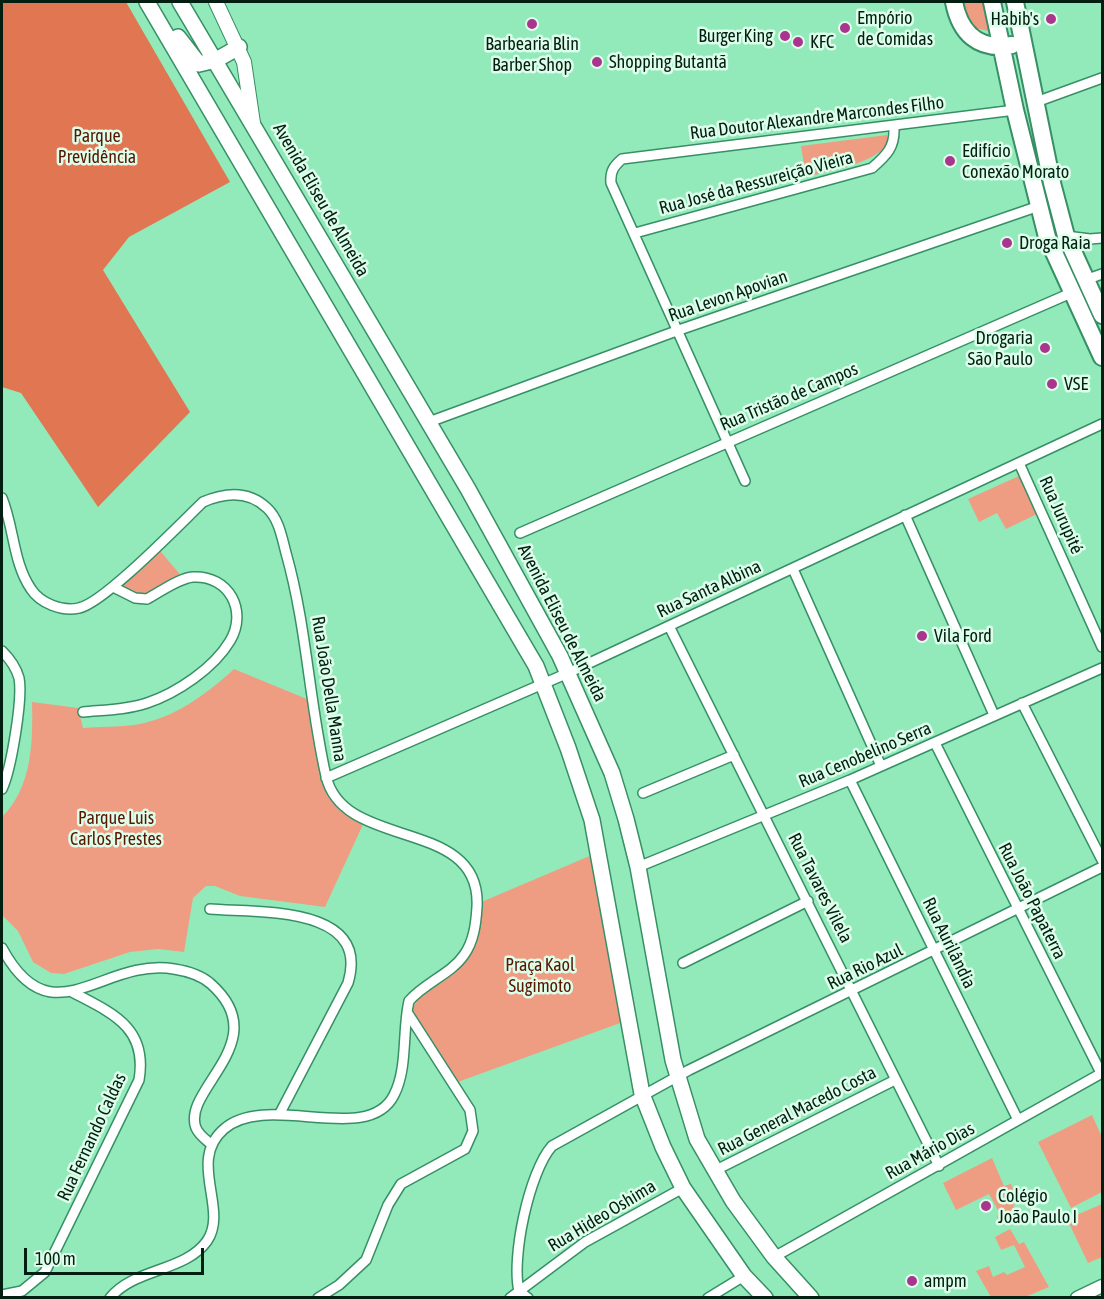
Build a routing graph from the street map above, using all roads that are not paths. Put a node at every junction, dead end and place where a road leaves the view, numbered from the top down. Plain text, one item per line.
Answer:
1 (147, 2) edge
2 (180, 2) edge
3 (216, 2) edge
4 (954, 2) edge
5 (992, 2) edge
6 (1015, 2) edge
7 (162, 27) junction
8 (1023, 43) junction
9 (239, 47) junction
10 (1002, 47) junction
11 (216, 60) junction
12 (1102, 78) edge
13 (1036, 102) junction
14 (1015, 110) junction
15 (253, 123) junction
16 (894, 126) junction
17 (1039, 206) junction
18 (636, 233) junction
19 (1066, 236) junction
20 (1102, 238) edge
21 (1102, 274) edge
22 (1084, 280) junction
23 (1071, 293) junction
24 (1102, 315) edge
25 (679, 330) junction
26 (1102, 357) edge
27 (429, 422) junction
28 (1102, 424) edge
29 (728, 442) junction
30 (1019, 463) junction
31 (745, 481) dead end
32 (2, 498) edge
33 (905, 515) junction
34 (520, 533) dead end
35 (793, 569) junction
36 (113, 586) junction
37 (669, 626) junction
38 (1102, 647) edge
39 (2, 651) edge
40 (1102, 668) edge
41 (568, 673) junction
42 (542, 685) junction
43 (1022, 703) junction
44 (83, 712) dead end
45 (994, 716) junction
46 (935, 743) junction
47 (735, 755) junction
48 (881, 766) junction
49 (326, 778) junction
50 (850, 780) junction
51 (2, 789) edge
52 (643, 793) dead end
53 (765, 815) junction
54 (1102, 860) edge
55 (638, 867) junction
56 (1102, 867) edge
57 (808, 901) junction
58 (210, 909) dead end
59 (1016, 909) junction
60 (2, 948) edge
61 (935, 951) junction
62 (683, 963) dead end
63 (853, 991) junction
64 (72, 992) junction
65 (406, 1012) junction
66 (1102, 1073) edge
67 (678, 1076) junction
68 (895, 1080) junction
69 (642, 1094) junction
70 (279, 1115) junction
71 (1018, 1120) junction
72 (211, 1144) junction
73 (939, 1166) junction
74 (714, 1171) junction
75 (683, 1188) junction
76 (774, 1257) junction
77 (744, 1276) junction
78 (1102, 1286) edge
79 (519, 1291) junction
80 (2, 1295) edge
81 (110, 1298) edge
82 (318, 1298) edge
83 (510, 1298) edge
84 (528, 1298) edge
85 (708, 1298) edge
86 (765, 1298) edge
87 (811, 1298) edge
88 (1077, 1298) edge

1 - 7 main road
2 - 11 main road, Avenida Eliseu de Almeida
3 - 9 main road
4 - 10 highway
5 - 10 highway
6 - 8 highway
7 - 11 main road
7 - 42 main road
8 - 10 highway
8 - 13 highway
9 - 11 main road
9 - 15 main road
10 - 14 highway
11 - 15 main road, Avenida Eliseu de Almeida
12 - 13 street
13 - 19 highway
14 - 16 street, Rua Doutor Alexandre Marcondes Filho
14 - 17 highway
15 - 27 main road, Avenida Eliseu de Almeida
16 - 18 street, Rua José da Ressureição Vieira
16 - 18 street, Rua Doutor Alexandre Marcondes Filho
17 - 23 highway
17 - 25 street, Rua Levon Apovian
18 - 25 street
19 - 20 street
19 - 22 highway
21 - 22 street
22 - 24 highway
23 - 26 highway
23 - 29 street, Rua Tristão de Campos
25 - 27 street, Rua Levon Apovian
25 - 29 street
27 - 41 main road, Avenida Eliseu de Almeida
28 - 30 street, Rua Santa Albina
29 - 31 street
29 - 34 street, Rua Tristão de Campos
30 - 33 street, Rua Santa Albina
30 - 38 street, Rua Jurupité
32 - 36 street, Rua João Della Manna
33 - 35 street, Rua Santa Albina
33 - 45 street
35 - 37 street, Rua Santa Albina
35 - 48 street
36 - 44 street
36 - 49 street, Rua João Della Manna
37 - 41 street, Rua Santa Albina
37 - 47 street, Rua Tavares Vilela
39 - 51 street
40 - 43 street, Rua Cenobelino Serra
41 - 42 street, Rua Santa Albina
41 - 55 main road, Avenida Eliseu de Almeida
42 - 49 street, Rua Santa Albina
42 - 69 main road
43 - 45 street, Rua Cenobelino Serra
43 - 54 street
45 - 46 street, Rua Cenobelino Serra
46 - 48 street, Rua Cenobelino Serra
46 - 59 street, Rua João Papaterra
47 - 52 street
47 - 53 street, Rua Tavares Vilela
48 - 50 street, Rua Cenobelino Serra
49 - 65 street, Rua João Della Manna
50 - 53 street, Rua Cenobelino Serra
50 - 61 street, Rua Aurilândia
53 - 55 street, Rua Cenobelino Serra
53 - 57 street, Rua Tavares Vilela
55 - 67 main road, Avenida Eliseu de Almeida
56 - 59 street, Rua Rio Azul
57 - 62 street
57 - 63 street, Rua Tavares Vilela
58 - 70 street
59 - 61 street, Rua Rio Azul
59 - 66 street, Rua João Papaterra
60 - 64 street
61 - 63 street, Rua Rio Azul
61 - 71 street, Rua Aurilândia
63 - 67 street, Rua Rio Azul
63 - 68 street, Rua Tavares Vilela
64 - 72 street
64 - 80 street, Rua Fernando Caldas
65 - 70 street, Rua João Della Manna
65 - 82 street
66 - 71 street, Rua Mário Dias
67 - 69 street, Rua Rio Azul
67 - 74 main road, Avenida Eliseu de Almeida
68 - 73 street, Rua Tavares Vilela
68 - 74 street, Rua General Macedo Costa
69 - 75 main road
69 - 79 street, Rua Rio Azul
70 - 72 street, Rua João Della Manna
71 - 73 street, Rua Mário Dias
72 - 81 street
73 - 76 street, Rua Mário Dias
74 - 76 main road, Avenida Eliseu de Almeida
75 - 77 main road
75 - 79 street, Rua Hideo Oshima
76 - 87 main road, Avenida Eliseu de Almeida
77 - 85 street
77 - 86 main road
78 - 88 street
79 - 83 street, Rua Hideo Oshima
79 - 84 street

